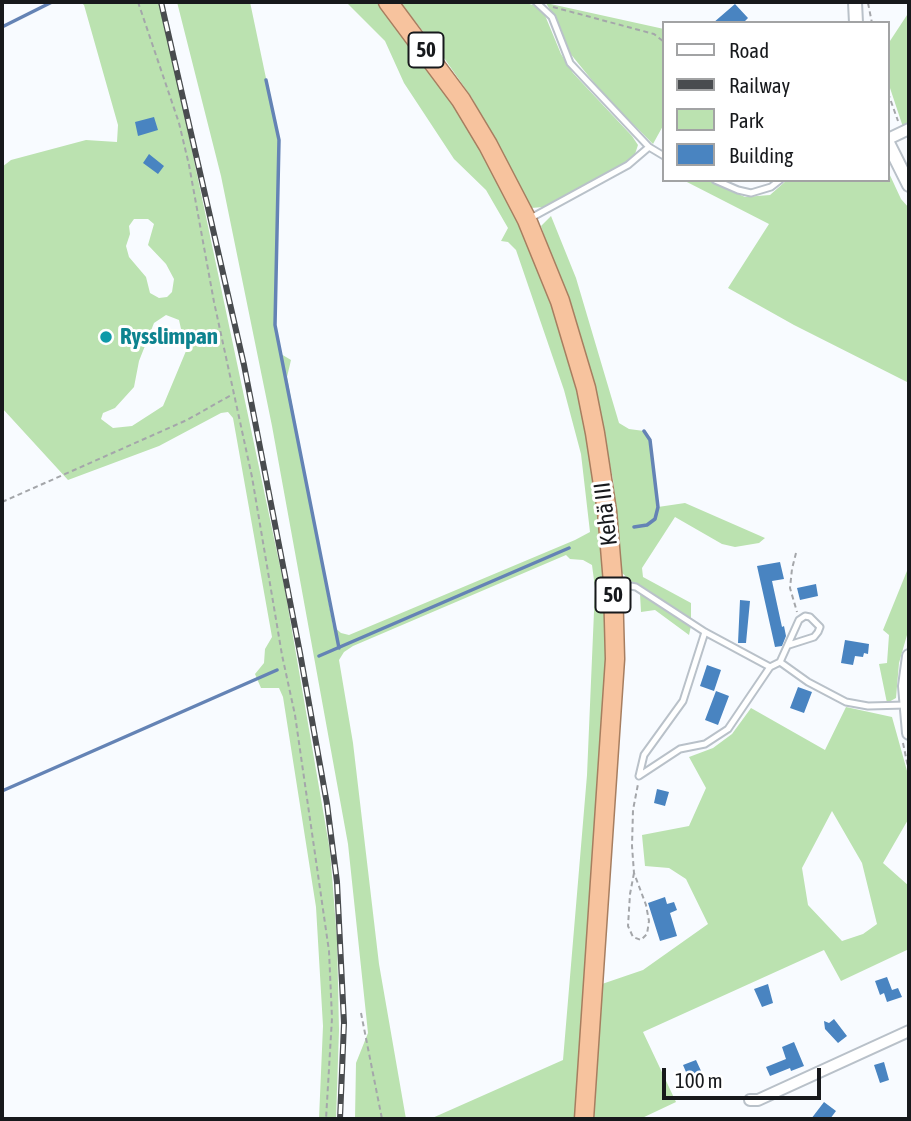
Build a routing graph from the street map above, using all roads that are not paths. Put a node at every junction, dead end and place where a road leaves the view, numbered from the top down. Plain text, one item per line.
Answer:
1 (388, 2) edge
2 (538, 2) edge
3 (855, 2) edge
4 (856, 21) edge
5 (906, 131) edge
6 (890, 140) edge
7 (890, 145) edge
8 (649, 147) junction
9 (662, 155) edge
10 (720, 182) edge
11 (777, 182) edge
12 (909, 185) edge
13 (527, 220) junction
14 (613, 583) junction
15 (705, 632) junction
16 (789, 645) junction
17 (909, 656) edge
18 (780, 662) junction
19 (770, 667) junction
20 (905, 705) junction
21 (906, 737) edge
22 (909, 1031) edge
23 (750, 1100) dead end
24 (584, 1119) edge

1 - 13 highway, Kehä III / 50
2 - 8 lane
3 - 4 street
5 - 6 street
7 - 12 street
8 - 9 lane
8 - 13 lane
10 - 11 lane
13 - 14 highway, Kehä III / 50
14 - 15 lane
14 - 24 highway, Kehä III / 50
15 - 19 lane
15 - 19 lane
16 - 16 lane
16 - 18 lane
17 - 20 street
18 - 19 lane
18 - 20 lane
20 - 21 street
22 - 23 street

